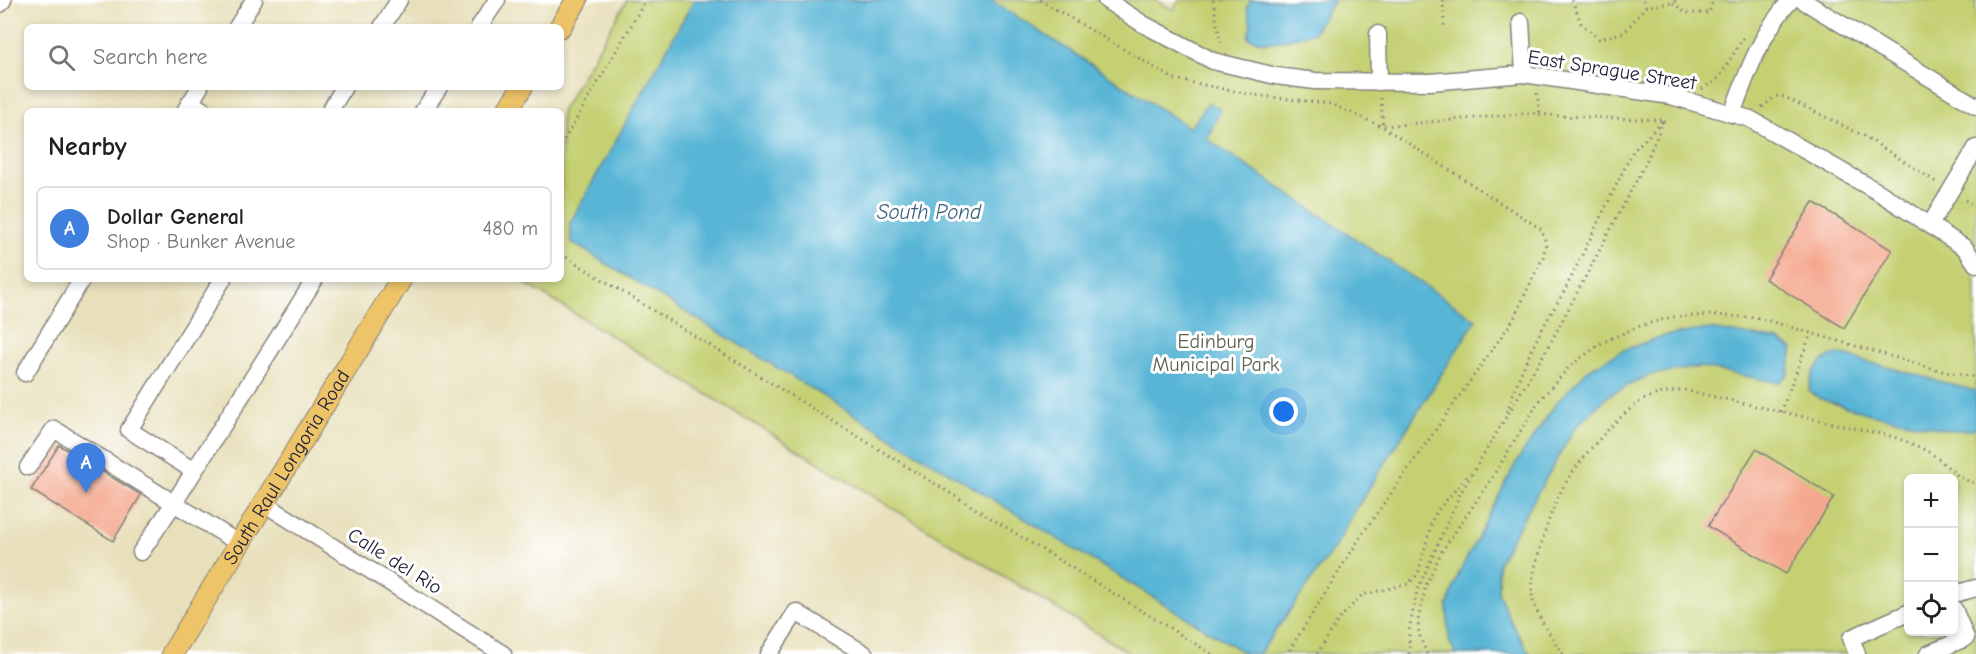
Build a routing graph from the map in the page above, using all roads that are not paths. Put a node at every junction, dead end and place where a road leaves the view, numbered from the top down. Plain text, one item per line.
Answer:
1 (254, 0) edge
2 (399, 0) edge
3 (496, 0) edge
4 (1106, 0) edge
5 (1791, 0) edge
6 (1802, 0) edge
7 (572, 2) edge
8 (1521, 22) dead end
9 (239, 24) edge
10 (384, 24) edge
11 (481, 24) edge
12 (561, 24) edge
13 (1378, 34) dead end
14 (1524, 74) junction
15 (1380, 89) junction
16 (199, 90) edge
17 (343, 90) edge
18 (437, 90) edge
19 (520, 90) edge
20 (1976, 106) edge
21 (193, 108) edge
22 (332, 108) edge
23 (425, 108) edge
24 (509, 108) edge
25 (1732, 114) junction
26 (1976, 148) edge
27 (1930, 225) junction
28 (1976, 264) edge
29 (80, 282) edge
30 (221, 282) edge
31 (313, 282) edge
32 (399, 282) edge
33 (25, 373) dead end
34 (28, 467) dead end
35 (194, 471) junction
36 (174, 503) junction
37 (265, 504) junction
38 (240, 544) junction
39 (141, 552) dead end
40 (1976, 588) edge
41 (1958, 593) edge
42 (1904, 615) edge
43 (1958, 620) edge
44 (172, 654) edge
45 (502, 654) edge
46 (769, 654) edge
47 (865, 654) edge
48 (1857, 654) edge
49 (1928, 654) edge

1 - 9 street
2 - 10 street
3 - 11 street
4 - 15 street, East Sprague Street
5 - 25 street
6 - 20 street
7 - 12 main road
8 - 14 street
13 - 15 street
14 - 15 street, East Sprague Street
14 - 25 street, East Sprague Street
16 - 21 street
17 - 22 street
18 - 23 street
19 - 24 main road
25 - 27 street, East Sprague Street
26 - 27 street
27 - 28 street, East Sprague Street
29 - 33 street
30 - 35 street
31 - 35 street
32 - 37 main road, South Raul Longoria Road
34 - 36 street
35 - 36 street
36 - 38 street
36 - 39 street
37 - 38 main road, South Raul Longoria Road
37 - 45 street, Calle del Rio
38 - 44 main road, South Raul Longoria Road
40 - 41 street
42 - 48 street
43 - 49 street
46 - 47 street

